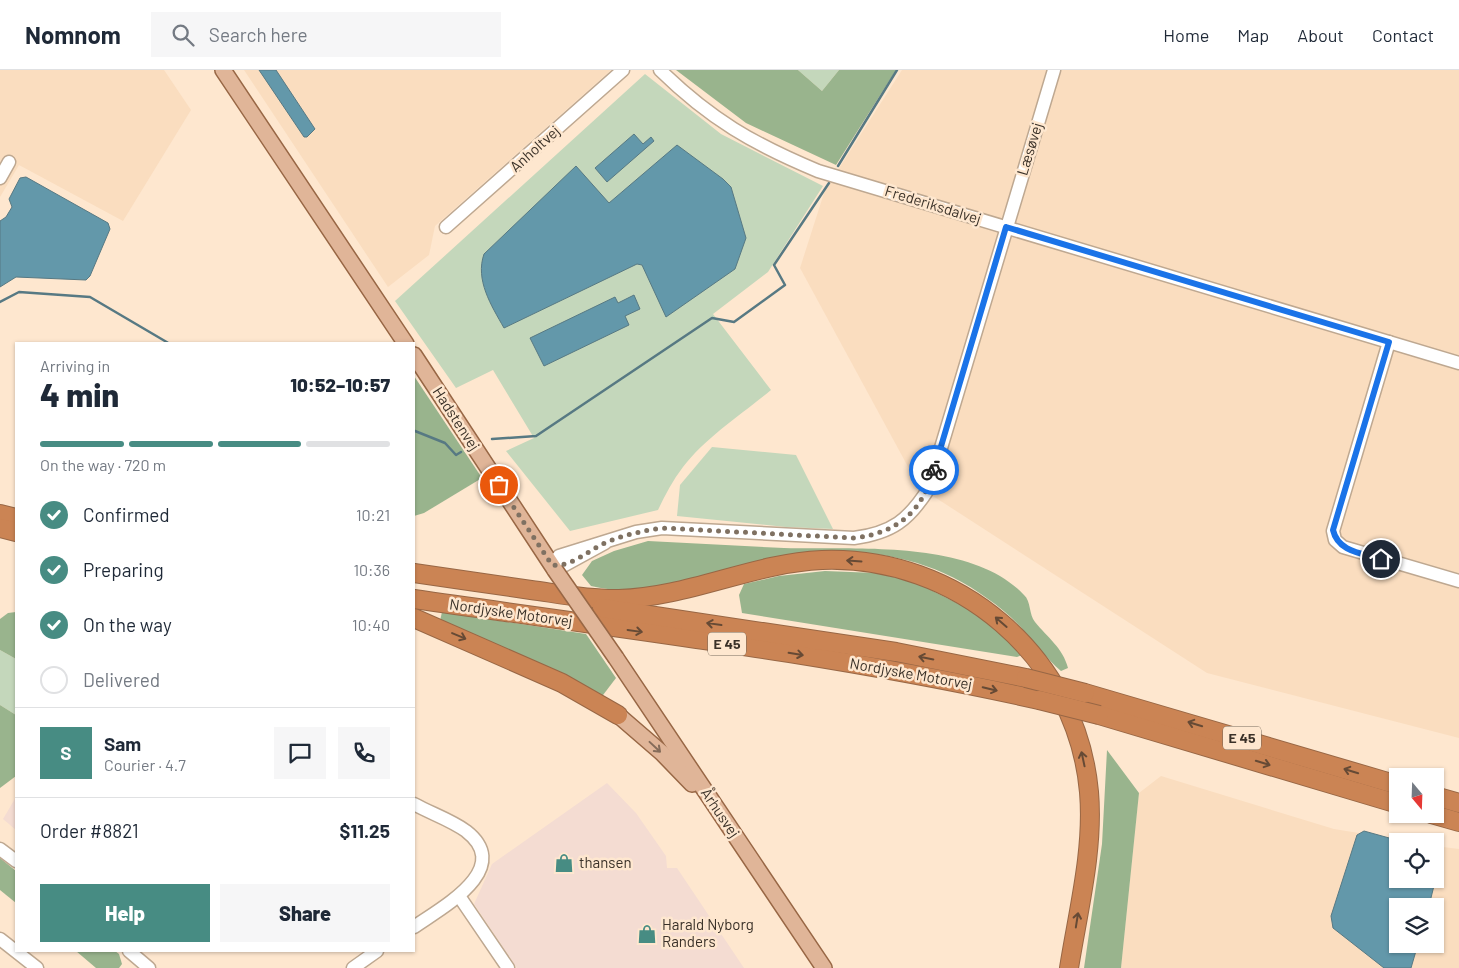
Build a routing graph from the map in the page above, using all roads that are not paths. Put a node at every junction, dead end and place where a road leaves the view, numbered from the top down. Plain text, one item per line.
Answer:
1 (224, 70) edge
2 (624, 70) edge
3 (660, 70) edge
4 (1054, 70) edge
5 (9, 162) dead end
6 (0, 178) edge
7 (446, 227) dead end
8 (1006, 227) junction
9 (405, 342) edge
10 (1389, 342) junction
11 (415, 357) edge
12 (1459, 363) edge
13 (0, 514) edge
14 (15, 518) edge
15 (0, 528) edge
16 (15, 532) edge
17 (553, 567) junction
18 (415, 573) edge
19 (415, 580) edge
20 (1459, 581) edge
21 (415, 599) edge
22 (415, 618) edge
23 (616, 658) joint
24 (618, 715) joint
25 (1389, 782) edge
26 (1444, 799) edge
27 (1389, 801) edge
28 (1459, 803) edge
29 (415, 805) edge
30 (721, 814) junction
31 (1444, 818) edge
32 (1459, 822) edge
33 (0, 849) edge
34 (15, 861) edge
35 (459, 896) junction
36 (415, 926) edge
37 (0, 939) edge
38 (15, 951) edge
39 (17, 952) edge
40 (130, 952) edge
41 (376, 952) edge
42 (37, 968) edge
43 (149, 968) edge
44 (353, 968) edge
45 (508, 968) edge
46 (824, 968) edge
47 (1069, 968) edge

1 - 9 main road
2 - 7 street, Anholtvej
3 - 8 street, Frederiksdalvej
4 - 8 street, Læsøvej
5 - 6 street
8 - 10 street, Frederiksdalvej
8 - 17 street, Læsøvej
10 - 12 street, Frederiksdalvej
10 - 20 street
11 - 17 main road, Hadstenvej
13 - 14 highway
15 - 16 highway
17 - 23 main road, Hadstenvej, bridge
47 -> 18 highway
25 -> 19 highway, Nordjyske Motorvej / E 45, bridge
21 -> 27 highway, Nordjyske Motorvej / E 45, bridge
22 -> 24 highway
23 - 30 main road, Århusvej
24 -> 30 main road
26 - 28 highway
29 - 35 street
30 - 46 main road, Århusvej
31 - 32 highway
33 - 34 street
35 - 36 street
35 - 45 street
37 - 38 street
39 - 42 street
40 - 43 street
41 - 44 street

